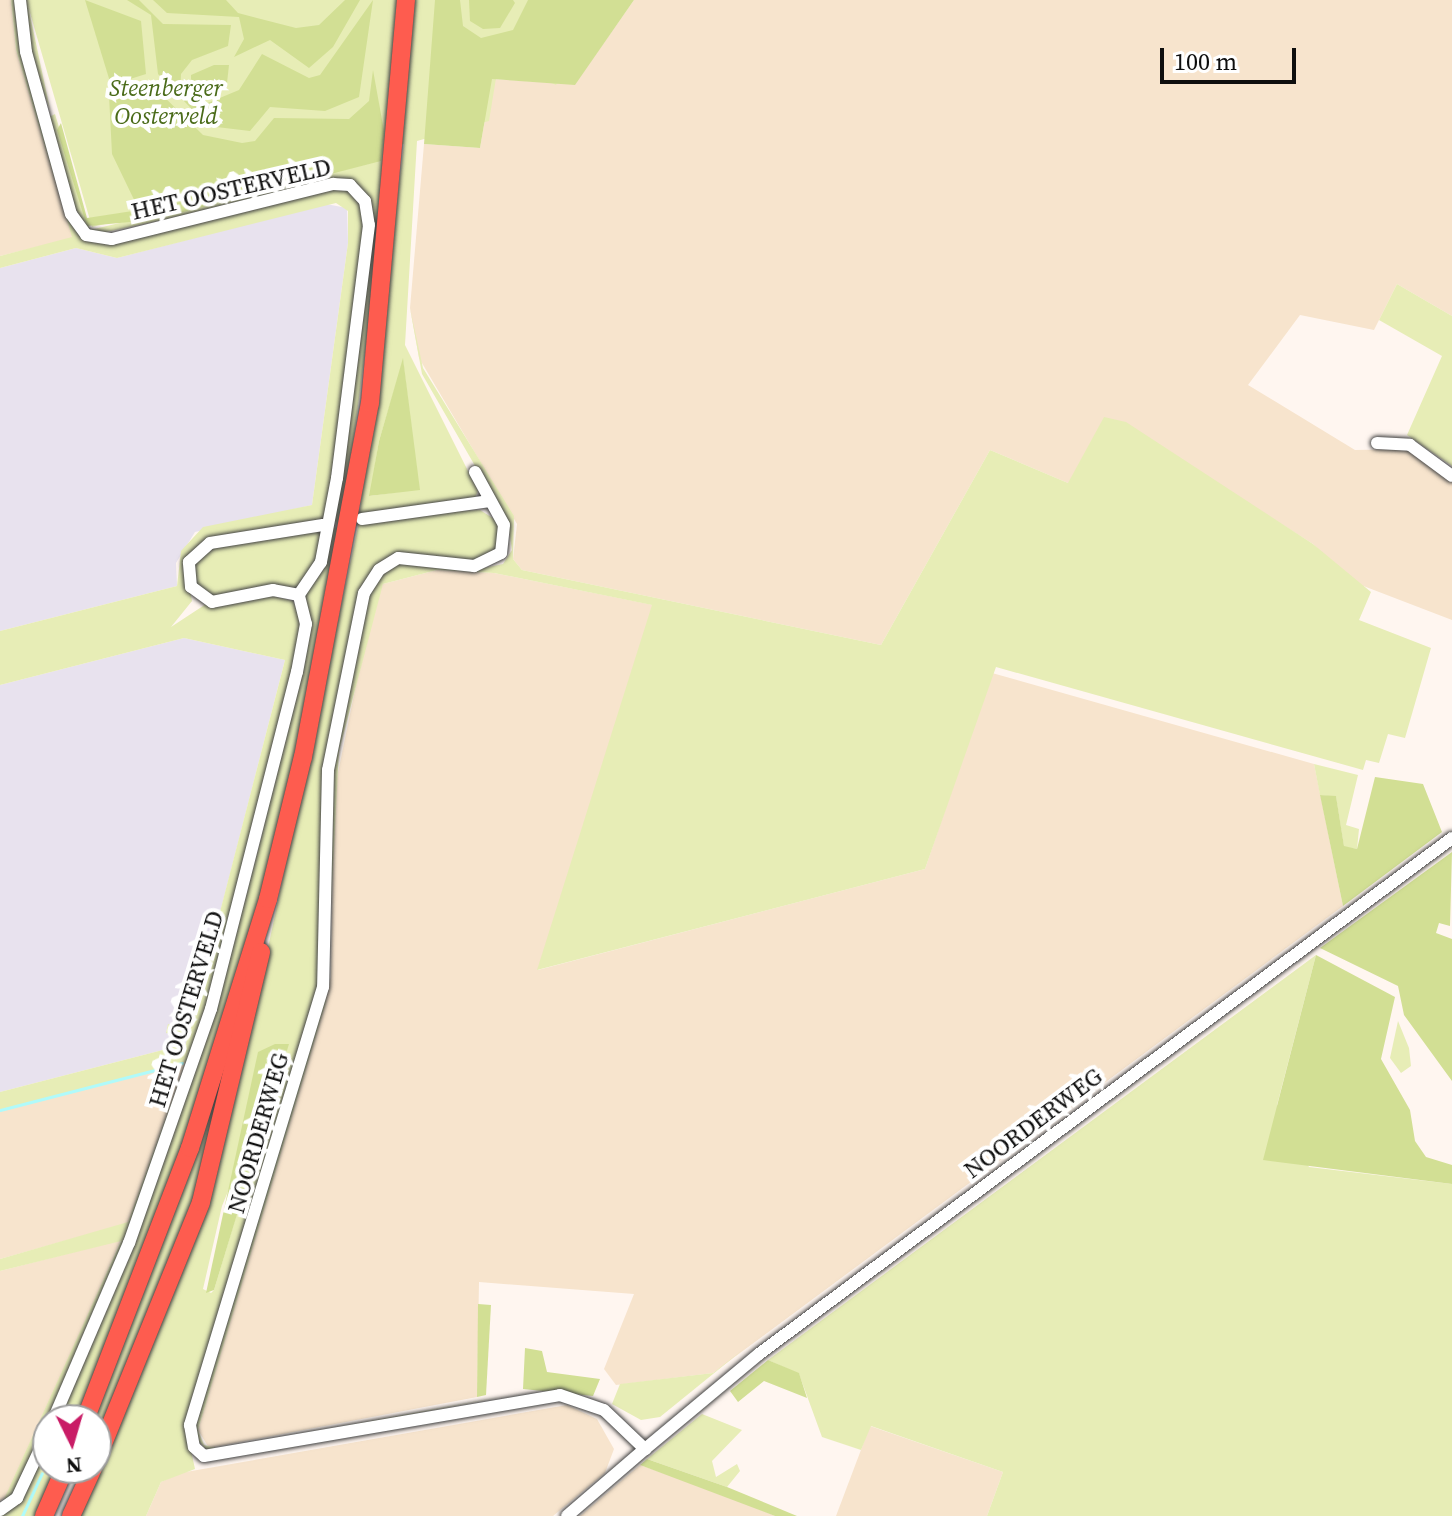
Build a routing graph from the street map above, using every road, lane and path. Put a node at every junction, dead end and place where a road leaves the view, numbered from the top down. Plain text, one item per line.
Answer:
1 (20, 0) edge
2 (406, 0) edge
3 (1377, 443) dead end
4 (475, 472) dead end
5 (1452, 476) edge
6 (490, 501) junction
7 (362, 519) dead end
8 (323, 525) dead end
9 (299, 595) junction
10 (1452, 838) edge
11 (268, 899) junction
12 (60, 1404) edge
13 (91, 1404) edge
14 (112, 1422) edge
15 (645, 1449) junction
16 (32, 1466) edge
17 (58, 1484) edge
18 (86, 1484) edge
19 (0, 1510) edge
20 (44, 1516) edge
21 (71, 1516) edge
22 (567, 1516) edge

1 - 9 street, HET OOSTERVELD
2 - 11 highway
3 - 5 street
4 - 6 street, NOORDERWEG
6 - 7 street
6 - 15 street, NOORDERWEG
8 - 9 street
9 - 12 street, HET OOSTERVELD
10 - 15 street, NOORDERWEG
11 - 13 highway
11 - 14 highway
15 - 22 street, NOORDERWEG
16 - 19 street
17 - 20 highway
18 - 21 highway

